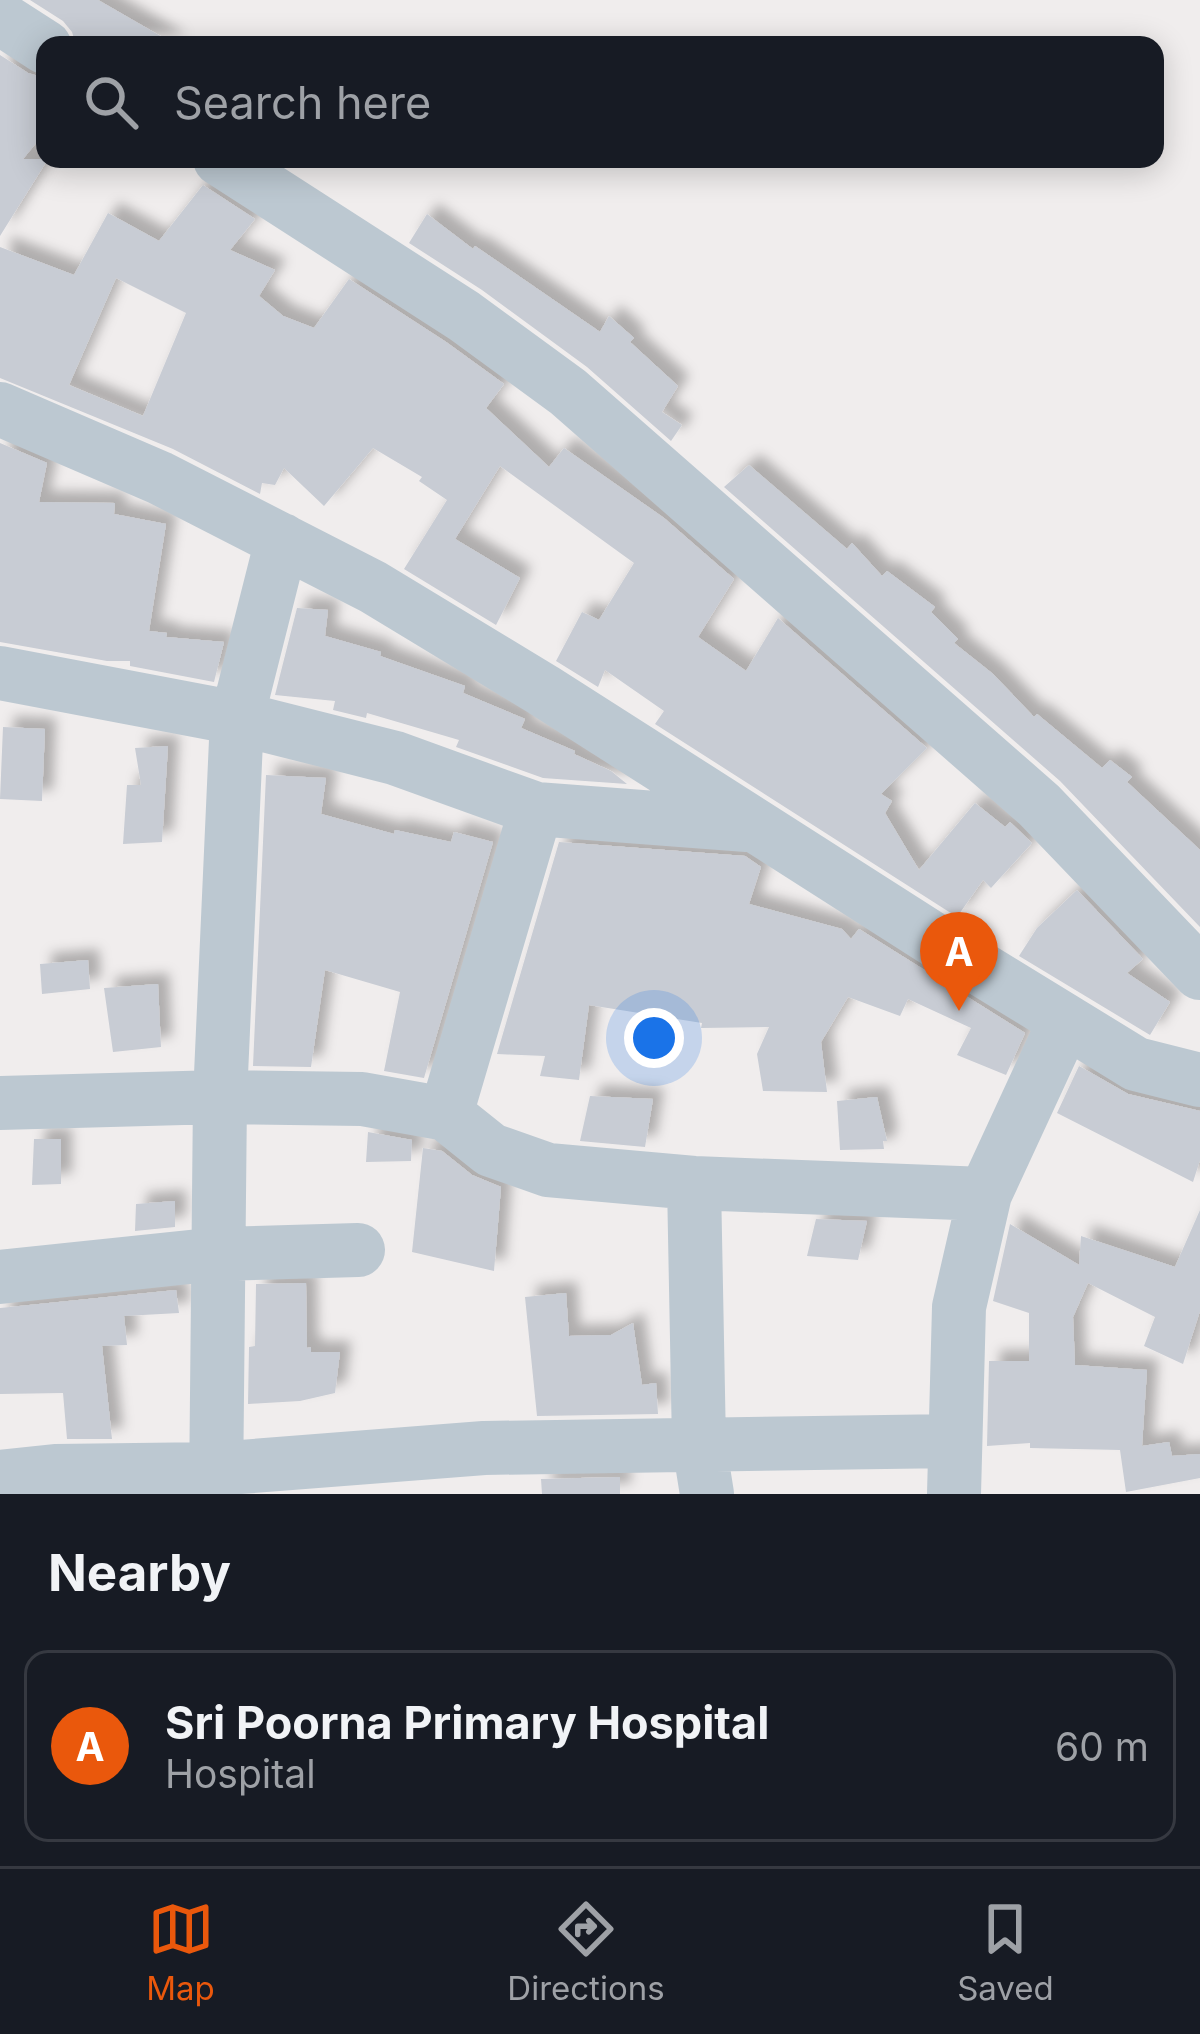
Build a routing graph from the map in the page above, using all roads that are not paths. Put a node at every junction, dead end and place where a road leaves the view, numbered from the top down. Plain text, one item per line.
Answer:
1 (0, 18) edge
2 (36, 41) edge
3 (234, 168) edge
4 (4, 425) edge
5 (282, 540) junction
6 (0, 673) edge
7 (237, 718) junction
8 (536, 809) junction
9 (756, 825) junction
10 (1200, 973) edge
11 (1065, 1021) junction
12 (1200, 1080) edge
13 (220, 1097) junction
14 (0, 1103) edge
15 (446, 1114) junction
16 (694, 1183) junction
17 (985, 1194) junction
18 (358, 1250) dead end
19 (218, 1253) junction
20 (0, 1277) edge
21 (955, 1468) edge
22 (703, 1469) edge
23 (0, 1477) edge
24 (215, 1481) edge

1 - 2 street
3 - 10 street
4 - 5 street
5 - 7 street
5 - 9 street
6 - 7 street
7 - 8 street
7 - 13 street
8 - 9 street
8 - 15 street
9 - 11 street
11 - 12 street
11 - 17 street
13 - 14 street
13 - 15 street
13 - 19 street
15 - 16 street
16 - 17 street
16 - 22 street
17 - 21 street
18 - 19 street
19 - 20 street
19 - 24 street
21 - 22 street
22 - 24 street
23 - 24 street

